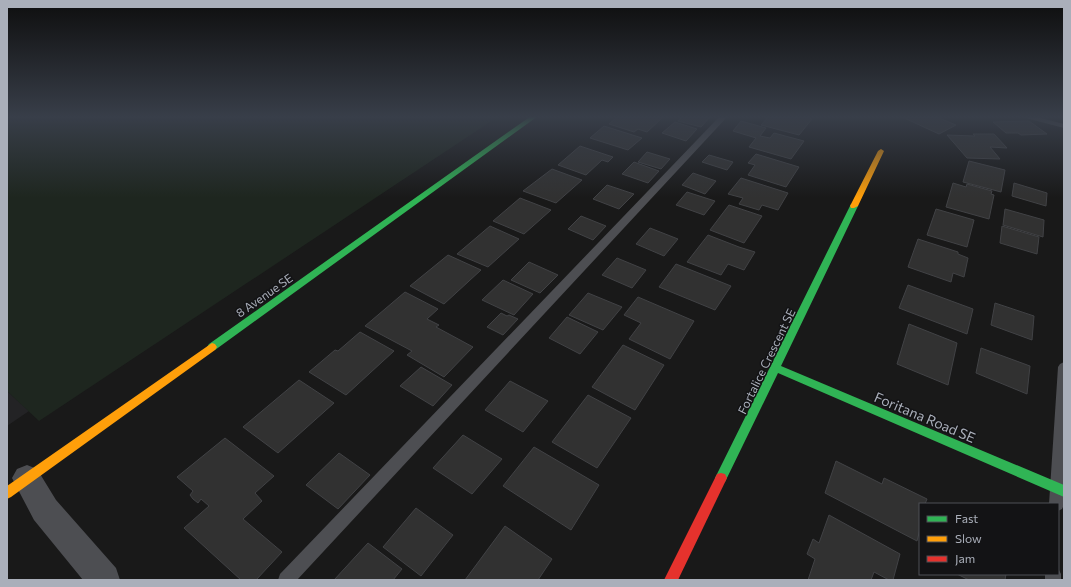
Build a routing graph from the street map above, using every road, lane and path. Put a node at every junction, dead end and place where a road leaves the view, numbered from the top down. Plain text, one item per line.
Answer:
1 (497, 143) edge
2 (698, 143) edge
3 (881, 151) dead end
4 (1064, 367) edge
5 (776, 368) junction
6 (17, 485) edge
7 (1061, 490) edge
8 (1057, 503) edge
9 (104, 580) edge
10 (286, 580) edge
11 (671, 580) edge

1 - 6 street, 8 Avenue SE
2 - 10 lane
3 - 5 street, Fortalice Crescent SE
4 - 7 lane
5 - 7 street, Foritana Road SE
5 - 11 street, Fortalice Crescent SE
6 - 9 street
7 - 8 lane

